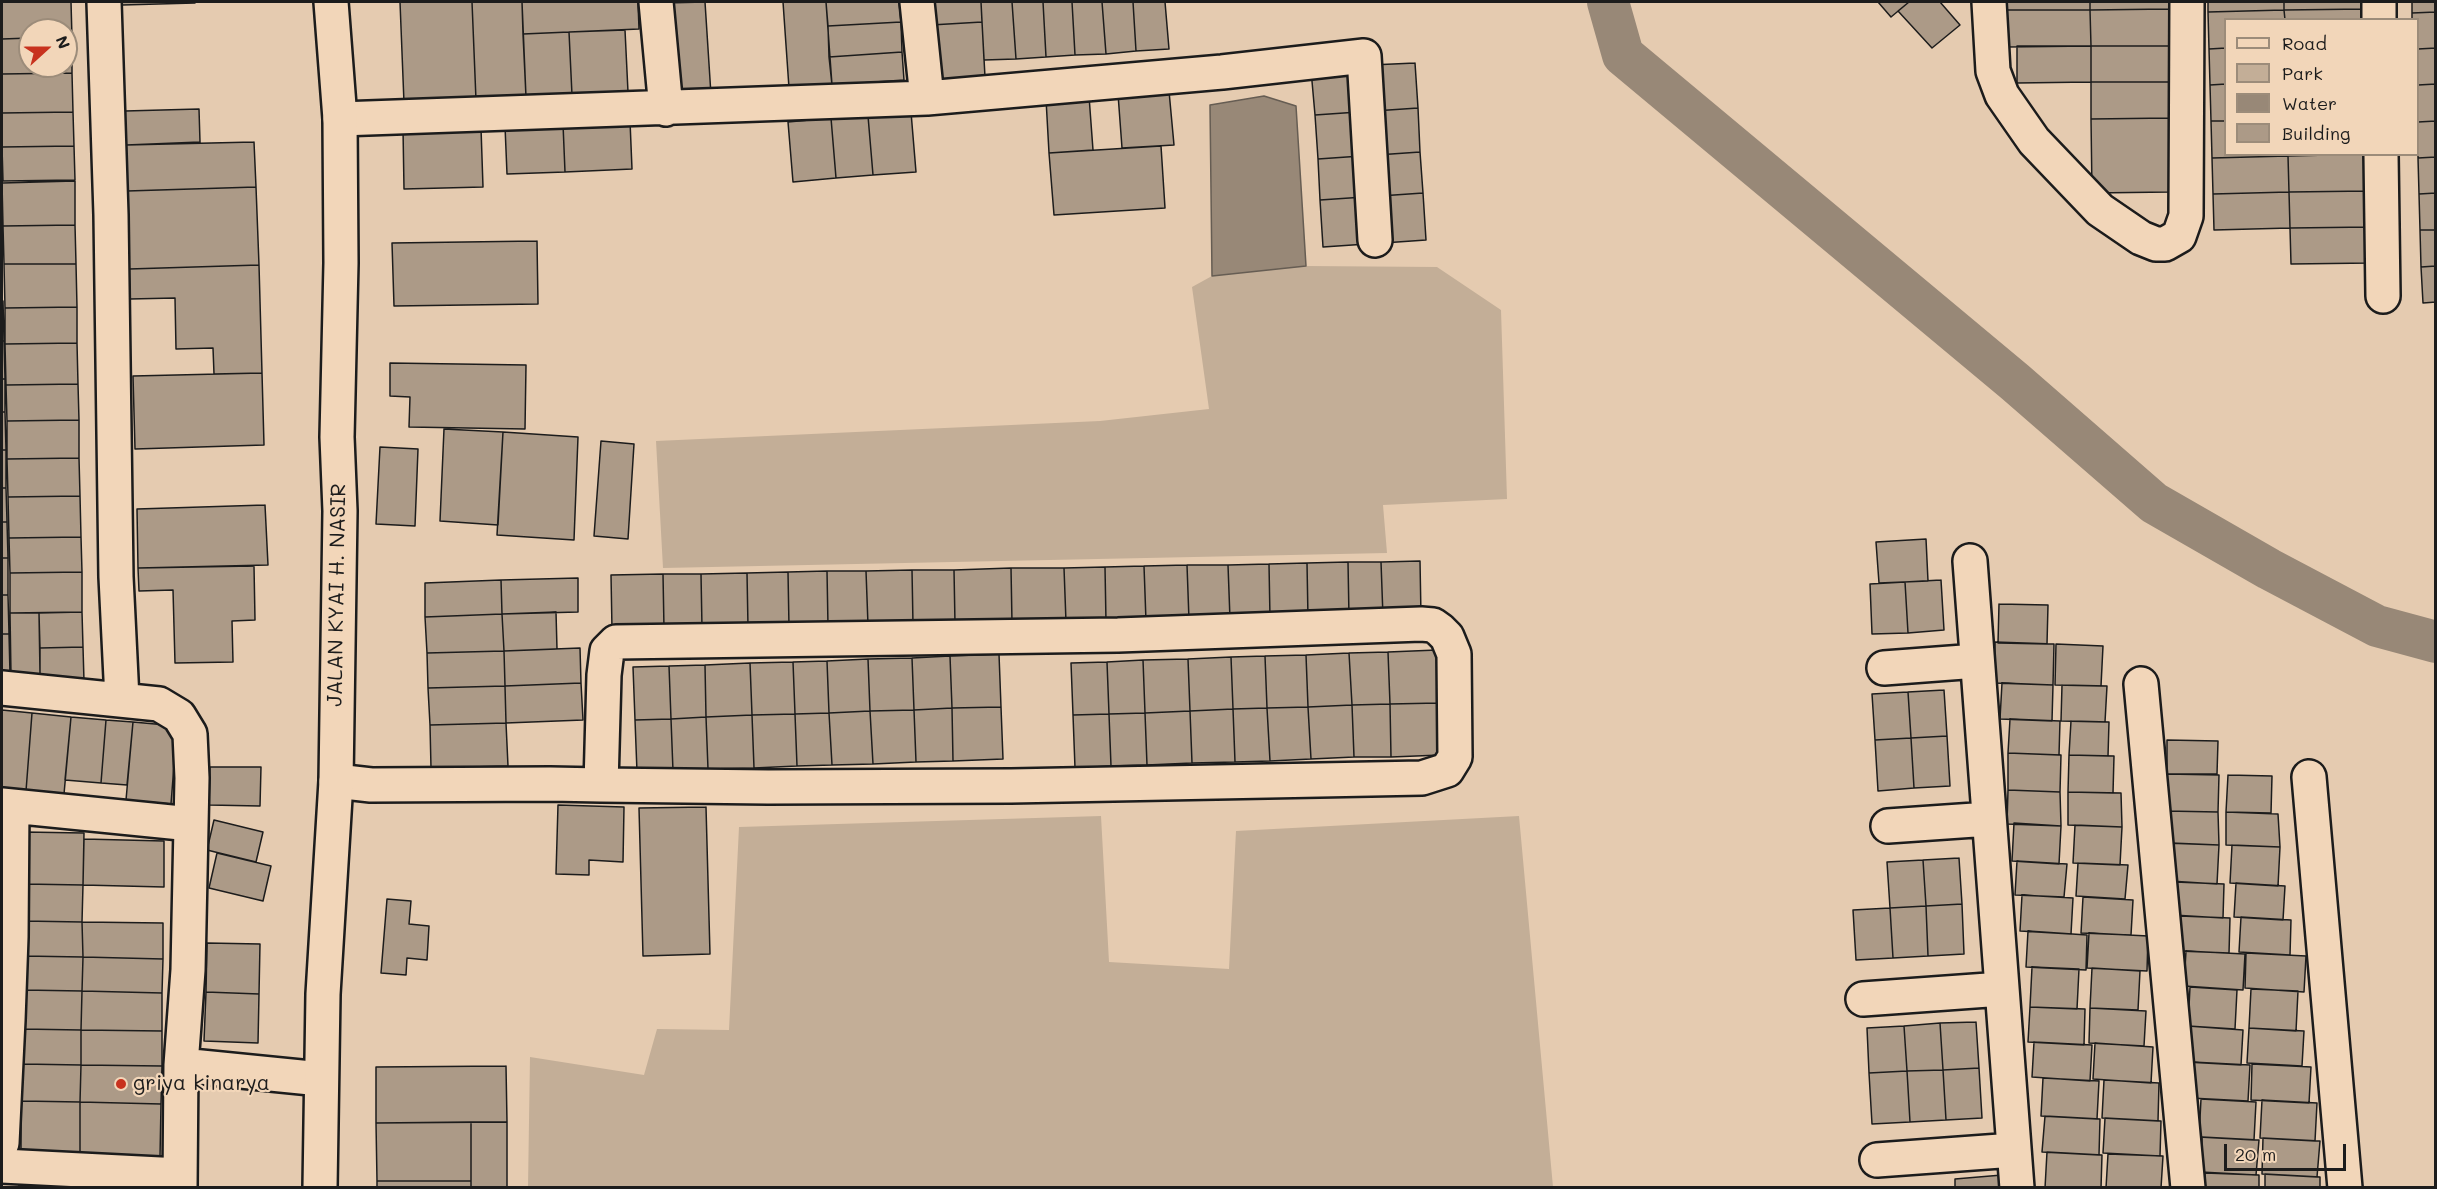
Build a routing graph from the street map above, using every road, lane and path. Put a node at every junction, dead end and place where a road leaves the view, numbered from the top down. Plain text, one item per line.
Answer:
1 (104, 2) edge
2 (331, 2) edge
3 (656, 2) edge
4 (917, 2) edge
5 (1989, 2) edge
6 (2187, 2) edge
7 (2379, 2) edge
8 (2379, 18) edge
9 (927, 99) junction
10 (666, 109) junction
11 (340, 119) junction
12 (2381, 156) edge
13 (1375, 240) dead end
14 (2383, 296) dead end
15 (1970, 561) dead end
16 (1977, 661) junction
17 (1884, 668) dead end
18 (2141, 684) dead end
19 (2, 688) edge
20 (122, 699) junction
21 (2309, 777) dead end
22 (336, 781) junction
23 (601, 785) junction
24 (7, 805) edge
25 (1989, 819) junction
26 (191, 824) junction
27 (1888, 826) dead end
28 (2002, 989) junction
29 (1863, 999) dead end
30 (5, 1020) edge
31 (181, 1065) junction
32 (321, 1078) junction
33 (2, 1143) edge
34 (2014, 1150) junction
35 (1877, 1160) dead end
36 (2, 1166) edge
37 (180, 1181) edge
38 (320, 1188) edge
39 (2017, 1188) edge
40 (2188, 1188) edge
41 (2345, 1188) edge

1 - 20 street
2 - 11 street, JALAN KYAI H. NASIR
3 - 10 street
4 - 9 street
5 - 6 street
7 - 8 street
9 - 10 street
9 - 13 street
10 - 11 street
11 - 22 street, JALAN KYAI H. NASIR
12 - 14 street
15 - 16 street
16 - 17 street
16 - 25 street
18 - 40 street
19 - 20 street
20 - 26 street
21 - 41 street
22 - 23 street
22 - 32 street, JALAN KYAI H. NASIR
23 - 23 street
24 - 26 street
24 - 30 street
25 - 27 street
25 - 28 street
26 - 31 street
28 - 29 street
28 - 34 street
30 - 33 street
31 - 32 street
31 - 37 street
32 - 38 street, JALAN KYAI H. NASIR
34 - 35 street
34 - 39 street
36 - 37 street

